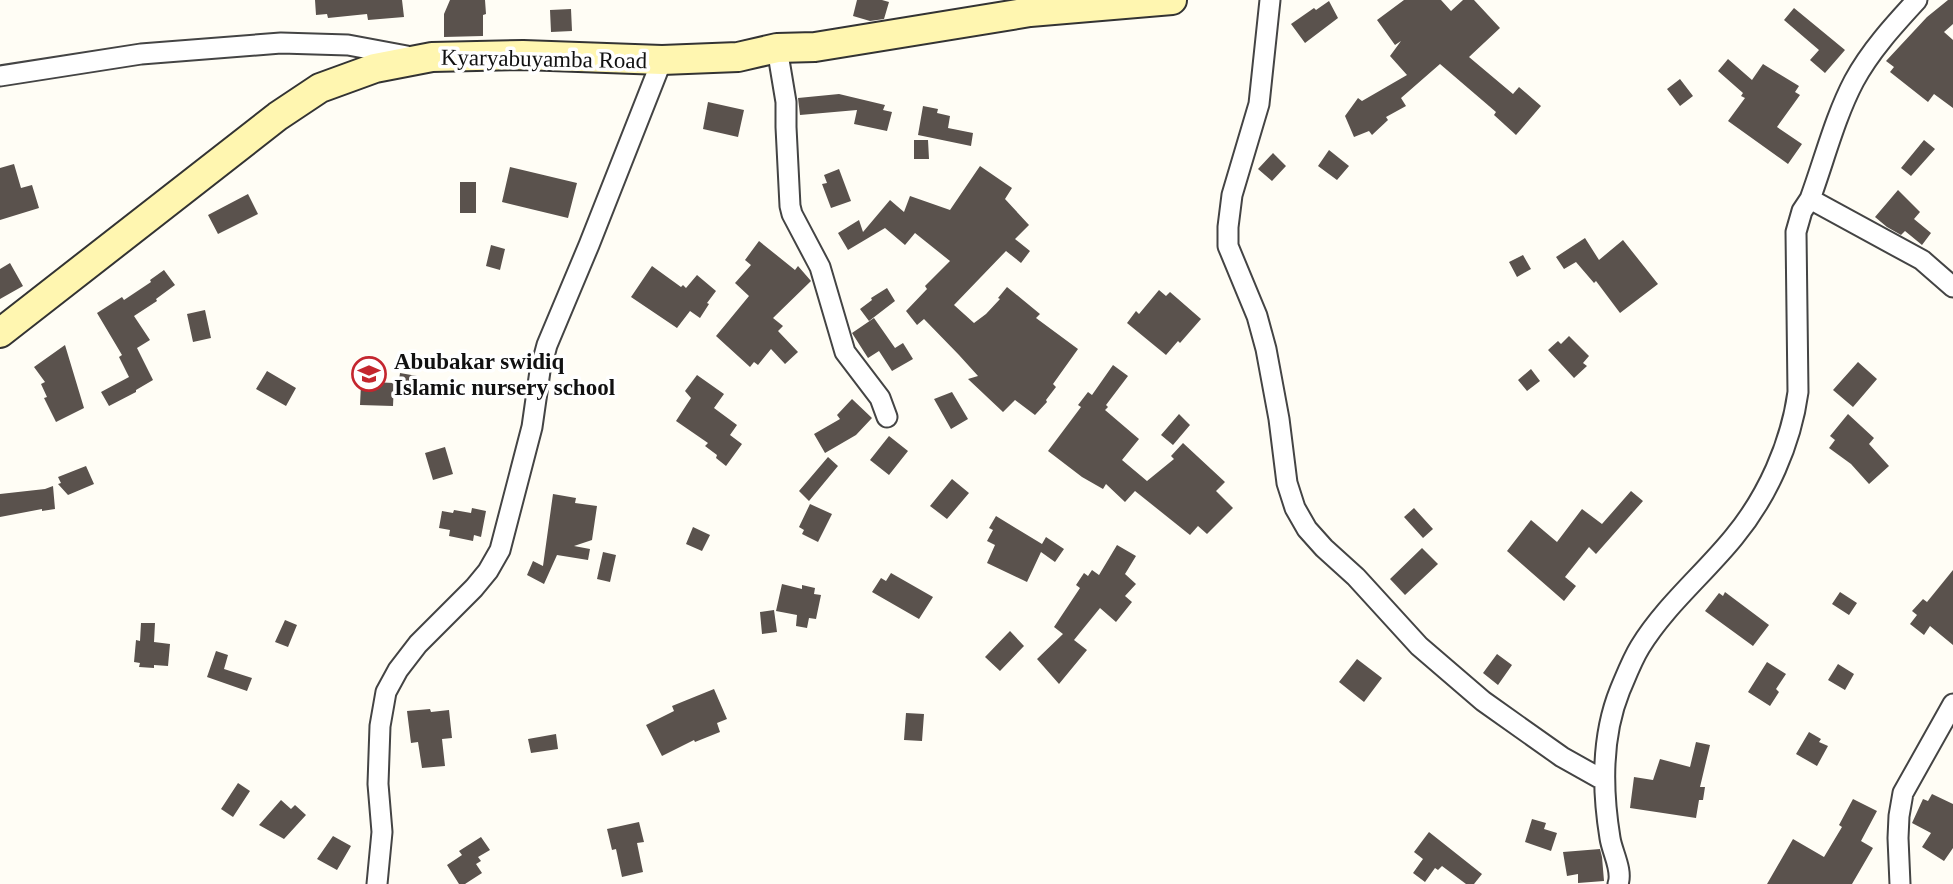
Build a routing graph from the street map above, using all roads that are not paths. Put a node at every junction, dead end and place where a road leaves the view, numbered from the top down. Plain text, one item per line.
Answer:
1 (1172, 0) edge
2 (1270, 0) edge
3 (1917, 0) edge
4 (777, 48) junction
5 (432, 57) junction
6 (662, 60) junction
7 (0, 76) edge
8 (1810, 199) junction
9 (1953, 287) edge
10 (0, 332) edge
11 (887, 417) dead end
12 (1953, 704) edge
13 (1603, 780) junction
14 (377, 884) edge
15 (1618, 884) edge
16 (1900, 884) edge

1 - 4 street, Kyaryabuyamba Road
2 - 13 street
3 - 8 street
4 - 6 street, Kyaryabuyamba Road
4 - 11 street
5 - 6 street, Kyaryabuyamba Road
5 - 7 street
5 - 10 street, Kyaryabuyamba Road
6 - 14 street
8 - 9 street
8 - 13 street
12 - 16 street
13 - 15 street

